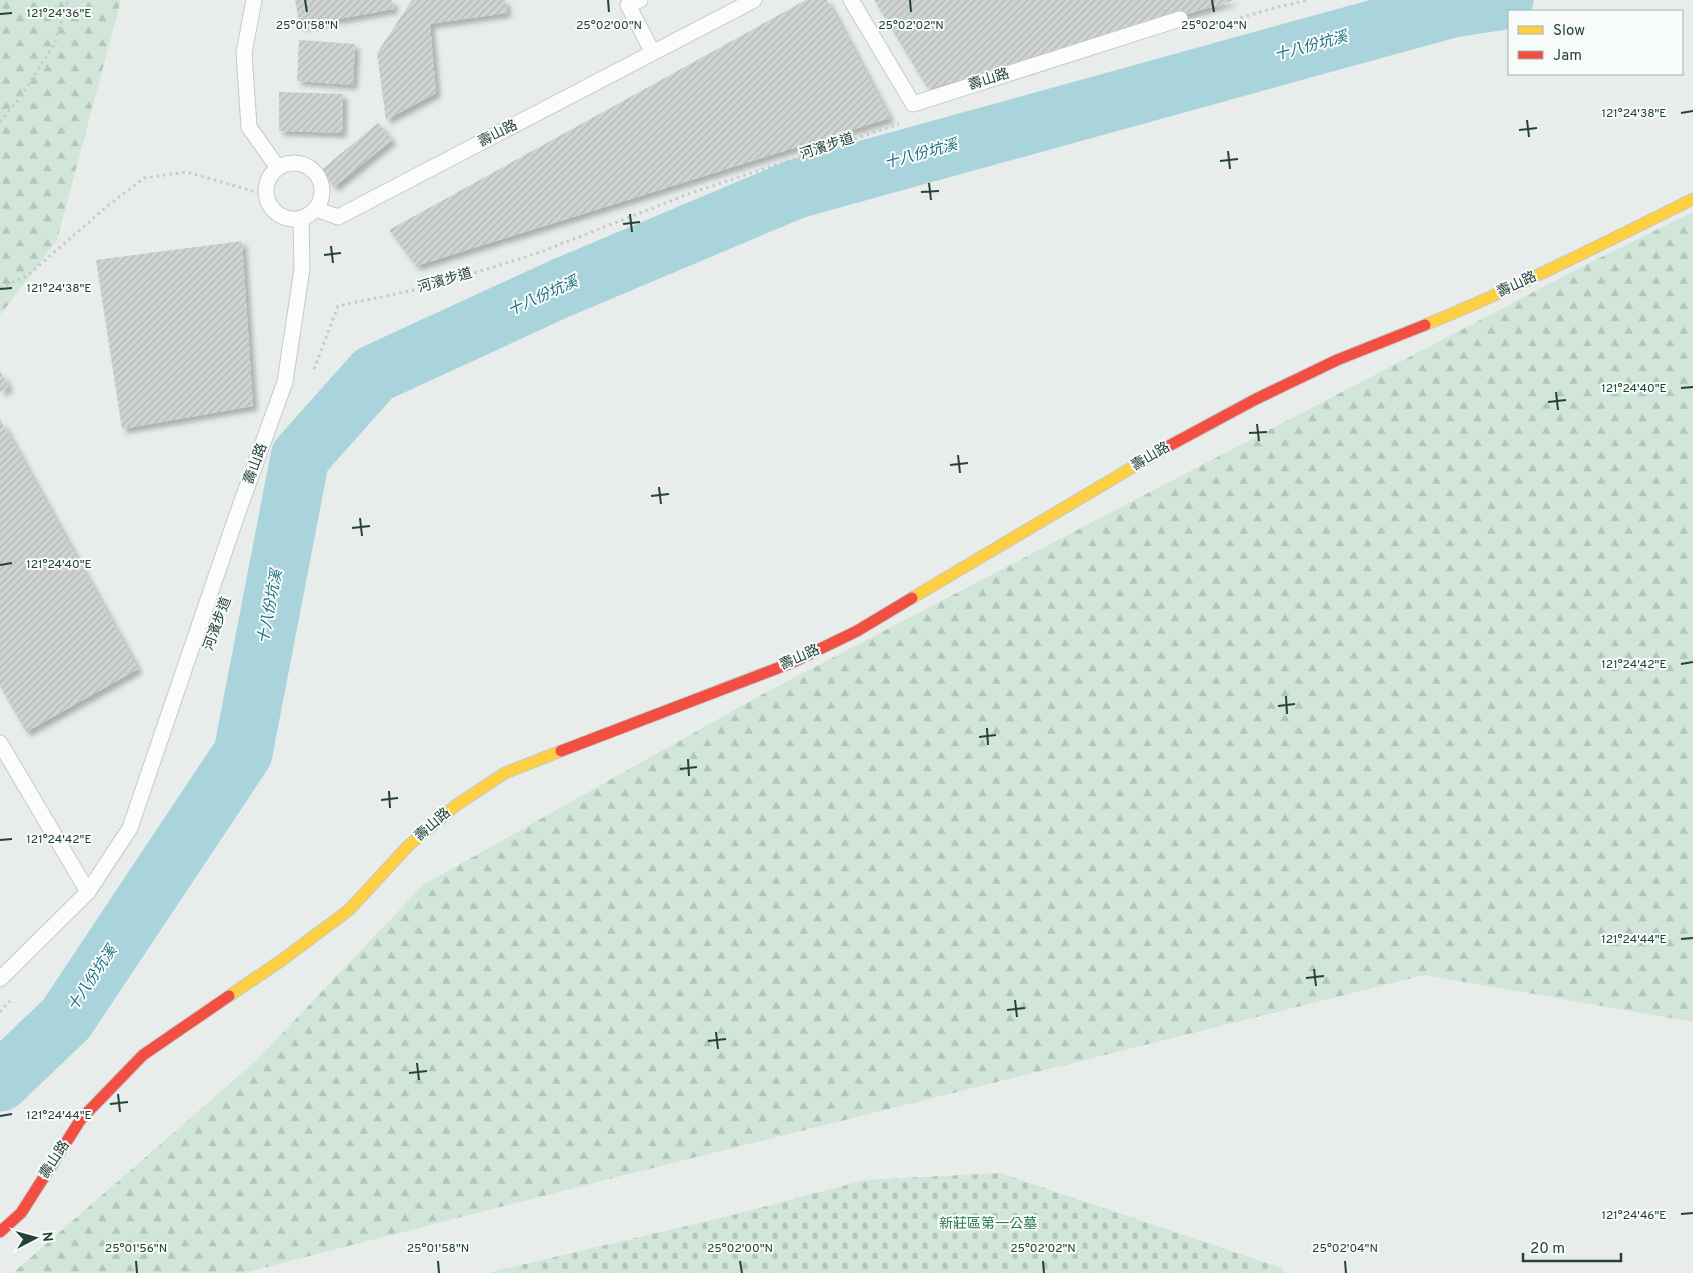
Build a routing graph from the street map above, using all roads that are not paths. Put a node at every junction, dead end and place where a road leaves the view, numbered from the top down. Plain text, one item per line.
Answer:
1 (254, 0) edge
2 (640, 0) edge
3 (754, 0) edge
4 (851, 0) edge
5 (1180, 19) dead end
6 (653, 53) junction
7 (278, 168) junction
8 (1693, 199) edge
9 (316, 209) junction
10 (301, 218) junction
11 (0, 743) edge
12 (88, 892) junction
13 (0, 979) edge
14 (0, 1232) edge

1 - 7 lane
2 - 6 lane
3 - 6 lane, 壽山路
4 - 5 lane, 壽山路
6 - 9 lane, 壽山路
7 - 9 lane
7 - 10 lane
8 - 14 street, 壽山路
9 - 10 lane
10 - 12 lane, 壽山路
11 - 12 lane
12 - 13 lane, 壽山路

